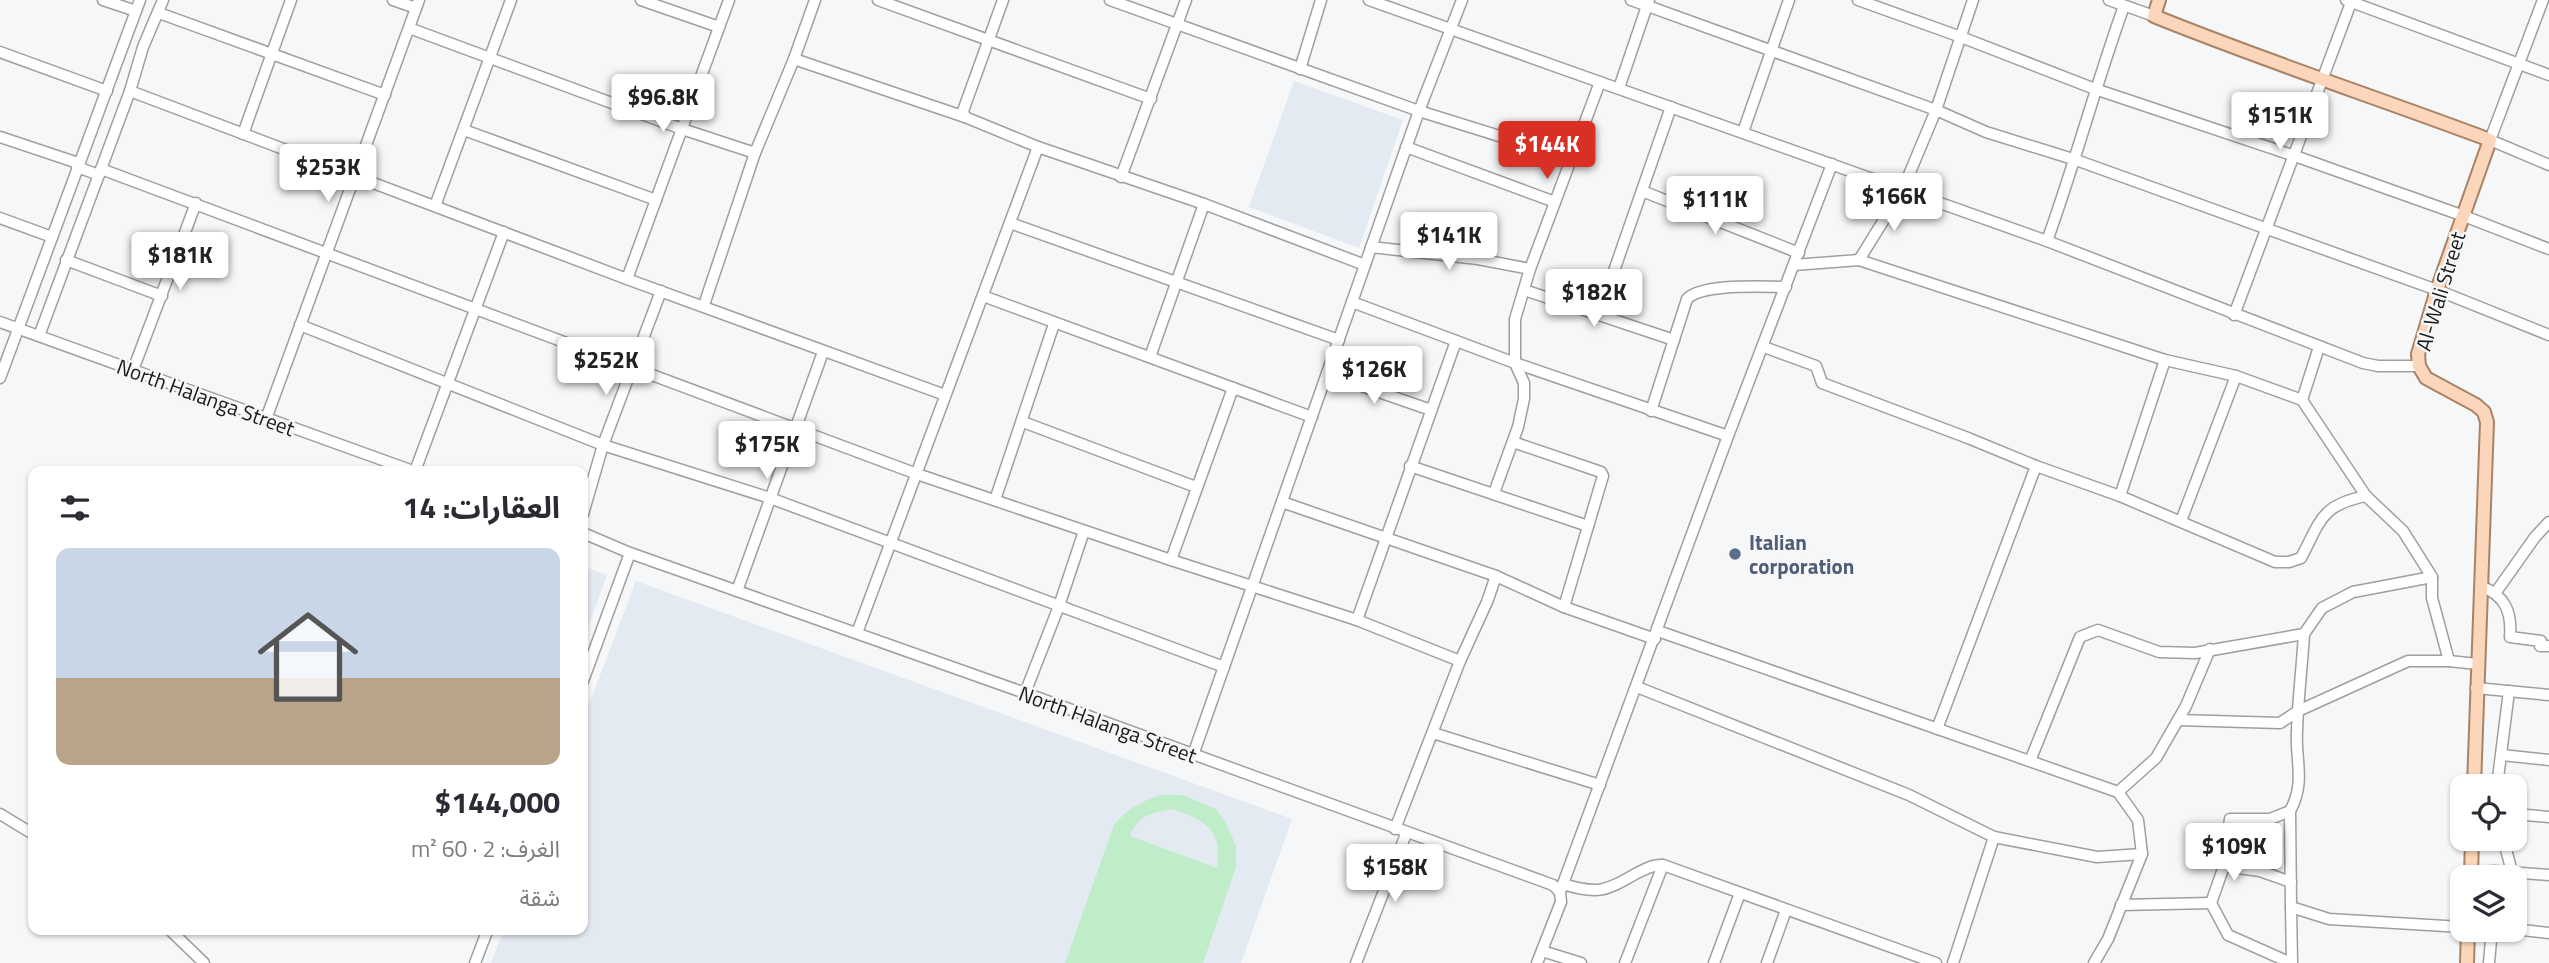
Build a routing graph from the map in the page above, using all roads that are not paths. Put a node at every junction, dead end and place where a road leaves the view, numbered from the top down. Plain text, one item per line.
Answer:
1 (103, 0) edge
2 (140, 0) edge
3 (163, 0) edge
4 (290, 0) edge
5 (393, 0) edge
6 (511, 0) edge
7 (641, 0) edge
8 (729, 0) edge
9 (815, 0) edge
10 (878, 0) edge
11 (1003, 0) edge
12 (1110, 0) edge
13 (1186, 0) edge
14 (1321, 0) edge
15 (1369, 0) edge
16 (1462, 0) edge
17 (1631, 0) edge
18 (1790, 0) edge
19 (1858, 0) edge
20 (1973, 0) edge
21 (2109, 0) edge
22 (2159, 0) edge
23 (2543, 0) edge
24 (2349, 1) edge
25 (1648, 3) edge
26 (418, 4) edge
27 (2124, 6) junction
28 (136, 11) junction
29 (159, 13) junction
30 (2154, 16) junction
31 (1178, 24) junction
32 (719, 27) junction
33 (409, 29) junction
34 (1452, 29) junction
35 (1961, 37) junction
36 (989, 40) junction
37 (1772, 51) junction
38 (0, 52) edge
39 (271, 54) junction
40 (490, 58) junction
41 (794, 59) junction
42 (2519, 63) junction
43 (1300, 68) junction
44 (2549, 75) edge
45 (2323, 78) junction
46 (1600, 82) junction
47 (1619, 88) junction
48 (2095, 89) junction
49 (107, 91) junction
50 (130, 91) junction
51 (385, 94) junction
52 (1151, 99) junction
53 (1671, 107) junction
54 (1936, 110) junction
55 (1419, 111) junction
56 (965, 117) junction
57 (682, 129) junction
58 (464, 130) junction
59 (1743, 132) junction
60 (243, 134) junction
61 (0, 137) edge
62 (2490, 140) junction
63 (1038, 147) junction
64 (1406, 147) junction
65 (755, 153) junction
66 (2295, 156) junction
67 (1573, 159) junction
68 (2076, 160) junction
69 (2548, 161) edge
70 (1832, 164) junction
71 (78, 165) junction
72 (100, 172) junction
73 (355, 176) junction
74 (1121, 177) junction
75 (1903, 189) junction
76 (1642, 191) junction
77 (656, 200) junction
78 (1555, 202) junction
79 (196, 203) junction
80 (1204, 204) junction
81 (435, 206) junction
82 (2464, 216) junction
83 (0, 218) edge
84 (1010, 223) junction
85 (2267, 229) junction
86 (504, 232) junction
87 (52, 237) junction
88 (2047, 242) junction
89 (1371, 247) junction
90 (2549, 249) edge
91 (326, 253) junction
92 (1799, 253) junction
93 (66, 260) junction
94 (1859, 260) junction
95 (1365, 265) junction
96 (1794, 265) junction
97 (1530, 269) junction
98 (627, 279) junction
99 (1175, 282) junction
100 (1786, 286) junction
101 (1524, 290) junction
102 (2437, 290) junction
103 (661, 291) junction
104 (162, 296) junction
105 (983, 296) junction
106 (1352, 302) junction
107 (704, 306) junction
108 (475, 310) junction
109 (1599, 314) junction
110 (2234, 315) junction
111 (0, 322) edge
112 (1054, 324) junction
113 (300, 325) junction
114 (19, 328) junction
115 (2549, 335) edge
116 (39, 336) junction
117 (1339, 340) junction
118 (1674, 340) junction
119 (1456, 341) junction
120 (1764, 347) junction
121 (2319, 347) junction
122 (823, 352) junction
123 (1150, 357) junction
124 (2165, 360) junction
125 (1515, 363) junction
126 (2419, 366) junction
127 (634, 368) junction
128 (133, 370) junction
129 (1327, 374) junction
130 (2236, 376) junction
131 (0, 378) edge
132 (448, 382) junction
133 (1233, 388) junction
134 (945, 395) junction
135 (2302, 400) junction
136 (1430, 410) junction
137 (1651, 411) junction
138 (1312, 417) junction
139 (266, 419) junction
140 (1023, 422) junction
141 (795, 427) junction
142 (1728, 436) junction
143 (1513, 442) junction
144 (603, 445) junction
145 (400, 466) edge
146 (416, 466) edge
147 (1410, 466) junction
148 (2036, 466) junction
149 (917, 474) junction
150 (1196, 487) junction
151 (1494, 493) junction
152 (2120, 496) junction
153 (2366, 496) junction
154 (588, 497) edge
155 (770, 498) junction
156 (995, 500) junction
157 (1282, 502) junction
158 (2181, 520) junction
159 (2549, 522) edge
160 (1588, 526) junction
161 (1084, 531) junction
162 (588, 535) edge
163 (1385, 536) junction
164 (890, 545) junction
165 (630, 553) junction
166 (1171, 560) junction
167 (1496, 576) junction
168 (2431, 577) junction
169 (1253, 586) junction
170 (2481, 586) junction
171 (737, 591) junction
172 (2496, 592) junction
173 (1059, 606) junction
174 (1564, 607) junction
175 (1357, 620) junction
176 (856, 633) junction
177 (2304, 634) junction
178 (1656, 635) junction
179 (2549, 646) edge
180 (2210, 649) junction
181 (2449, 661) junction
182 (1460, 662) junction
183 (2477, 664) junction
184 (588, 667) edge
185 (1224, 667) junction
186 (1637, 687) junction
187 (2476, 688) junction
188 (2509, 691) junction
189 (1025, 693) junction
190 (2549, 695) edge
191 (2298, 711) junction
192 (2178, 720) junction
193 (1937, 729) junction
194 (1433, 733) junction
195 (1193, 755) junction
196 (2502, 755) junction
197 (2549, 760) edge
198 (2030, 761) junction
199 (2473, 774) edge
200 (2499, 774) edge
201 (1600, 785) junction
202 (2118, 792) junction
203 (2290, 811) junction
204 (0, 814) edge
205 (2527, 815) edge
206 (2549, 817) edge
207 (1395, 829) junction
208 (28, 831) edge
209 (1406, 834) junction
210 (1994, 837) junction
211 (2142, 855) junction
212 (1663, 864) junction
213 (2224, 866) junction
214 (2527, 873) edge
215 (2549, 875) edge
216 (2291, 882) junction
217 (1562, 888) junction
218 (1740, 893) junction
219 (2211, 903) junction
220 (2120, 905) junction
221 (2291, 907) junction
222 (1786, 910) junction
223 (2450, 926) edge
224 (2527, 930) edge
225 (2549, 933) edge
226 (175, 935) edge
227 (486, 935) edge
228 (2468, 942) edge
229 (2490, 942) edge
230 (1542, 951) junction
231 (204, 963) edge
232 (475, 963) edge
233 (1356, 963) edge
234 (1538, 963) edge
235 (1581, 963) edge
236 (1625, 963) edge
237 (1714, 963) edge
238 (1767, 963) edge
239 (1936, 963) edge
240 (1953, 963) edge
241 (2094, 963) edge
242 (2292, 963) edge
243 (2468, 963) edge
244 (2488, 963) edge

1 - 28 street
2 - 28 street
3 - 29 street
4 - 39 street
5 - 26 street
6 - 40 street
7 - 32 street
8 - 32 street
9 - 41 street
10 - 36 street
11 - 36 street
12 - 31 street
13 - 31 street
14 - 43 street
15 - 34 street
16 - 34 street
17 - 25 street
18 - 37 street
19 - 35 street
20 - 35 street
21 - 27 street
22 - 30 main road
23 - 42 street
24 - 42 street
24 - 45 street
25 - 37 street
25 - 47 street
26 - 33 street
27 - 30 street
27 - 48 street
28 - 49 street
29 - 39 street
29 - 50 street
30 - 45 main road
31 - 43 street
31 - 52 street
32 - 57 street
33 - 40 street
33 - 51 street
34 - 46 street
34 - 55 street
35 - 48 street
35 - 54 street
36 - 52 street
36 - 56 street
37 - 54 street
37 - 59 street
38 - 49 street
39 - 51 street
39 - 60 street
40 - 57 street
40 - 58 street
41 - 56 street
41 - 65 street
42 - 44 street
42 - 62 street
43 - 55 street
45 - 62 main road
45 - 66 street
46 - 47 street
46 - 67 street
47 - 53 street
48 - 66 street
48 - 68 street
49 - 71 street
50 - 60 street
50 - 72 street
51 - 73 street
52 - 74 street
53 - 59 street
53 - 76 street
54 - 68 street
54 - 75 street
55 - 64 street
55 - 67 street
56 - 63 street
57 - 65 street
57 - 77 street
58 - 77 street
58 - 81 street
59 - 70 street
60 - 73 street
61 - 71 street
62 - 69 street
62 - 82 main road, Al-Wali Street
63 - 74 street
63 - 84 street
64 - 78 street
64 - 89 street
65 - 107 street
66 - 82 street
66 - 85 street
67 - 78 street
68 - 85 street
68 - 88 street
70 - 75 street
70 - 92 street
71 - 72 street
71 - 87 street
72 - 79 street
72 - 93 street
73 - 81 street
73 - 91 street
74 - 80 street
75 - 88 street
75 - 94 street
76 - 92 street
76 - 109 street
77 - 98 street
78 - 97 street
79 - 91 street
79 - 104 street
80 - 95 street
80 - 99 street
81 - 86 street
82 - 90 street
82 - 102 main road, Al-Wali Street
83 - 87 street
84 - 99 street
84 - 105 street
85 - 102 street
85 - 110 street
86 - 98 street
86 - 108 street
87 - 114 street
88 - 110 street
89 - 95 street
89 - 97 street
91 - 108 street
91 - 113 street
92 - 96 street
93 - 104 street
93 - 116 street
94 - 96 street
94 - 124 street
95 - 106 street
96 - 100 street
97 - 101 street
98 - 103 street
99 - 117 street
99 - 123 street
100 - 118 street
100 - 120 street
101 - 109 street
101 - 125 street
102 - 115 street
102 - 126 main road, Al-Wali Street
103 - 107 street
103 - 127 street
104 - 128 street
105 - 112 street
105 - 134 street
106 - 117 street
106 - 119 street
107 - 122 street
108 - 127 street
108 - 132 street
109 - 118 street
110 - 121 street
111 - 114 street, North Halanga Street
112 - 123 street
112 - 140 street
113 - 132 street
113 - 139 street
114 - 116 street, North Halanga Street
114 - 131 street
116 - 128 street, North Halanga Street
117 - 129 street
118 - 137 street
119 - 125 street
119 - 136 street
120 - 142 street
120 - 148 street
121 - 126 street
121 - 135 street
122 - 134 street
122 - 141 street
123 - 133 street
124 - 130 street
124 - 152 street
125 - 137 street
125 - 143 street
126 - 170 main road, Al-Wali Street
127 - 141 street
127 - 144 street
128 - 139 street, North Halanga Street
129 - 136 street
129 - 138 street
130 - 135 street
130 - 158 street
132 - 144 street
132 - 146 street
133 - 138 street
133 - 150 street
134 - 149 street
135 - 153 street
136 - 147 street
137 - 142 street
138 - 157 street
139 - 145 street, North Halanga Street
140 - 150 street
140 - 156 street
141 - 149 street
141 - 155 street
142 - 178 street
143 - 151 street
143 - 160 street
144 - 154 street
144 - 155 street
147 - 151 street
147 - 163 street
148 - 152 street
148 - 193 street
149 - 156 street
149 - 164 street
150 - 166 street
151 - 160 street
152 - 158 street
153 - 158 street
153 - 168 street
155 - 164 street
155 - 171 street
156 - 161 street
157 - 163 street
157 - 169 street
159 - 172 street
160 - 174 street
161 - 166 street
161 - 173 street
162 - 165 street, North Halanga Street
163 - 167 street
163 - 175 street
164 - 173 street
164 - 176 street
165 - 171 street, North Halanga Street
165 - 184 street
166 - 169 street
167 - 174 street
167 - 182 street
168 - 177 street
168 - 181 street
169 - 175 street
169 - 185 street
170 - 172 street
170 - 183 main road, Al-Wali Street
171 - 176 street, North Halanga Street
172 - 179 street
173 - 185 street
173 - 189 street
174 - 178 street
175 - 182 street
176 - 189 street, North Halanga Street
177 - 180 street
177 - 191 street
178 - 186 street
178 - 193 street
180 - 192 street
180 - 198 street
181 - 183 street
181 - 191 street
182 - 194 street
183 - 187 main road, Al-Wali Street
185 - 195 street
186 - 201 street
186 - 210 street
187 - 188 street
187 - 199 main road, Al-Wali Street
188 - 190 street
188 - 196 street
189 - 195 street, North Halanga Street
191 - 192 street
191 - 203 street
192 - 202 street
193 - 198 street
194 - 201 street
194 - 207 street
195 - 207 street, North Halanga Street
196 - 197 street
196 - 200 street
198 - 202 street
201 - 217 street
202 - 211 street
203 - 213 street
203 - 216 street
204 - 208 street
205 - 206 street
207 - 209 street, North Halanga Street
209 - 217 street, North Halanga Street
209 - 233 street
210 - 211 street
210 - 240 street
211 - 220 street
212 - 217 street, North Halanga Street
212 - 218 street
212 - 236 street
213 - 216 street
213 - 219 street
214 - 215 street
216 - 221 street
217 - 230 street
218 - 222 street
218 - 237 street
219 - 220 street
219 - 242 street
220 - 241 street
221 - 223 street
221 - 242 street
222 - 238 street
222 - 239 street
224 - 225 street
226 - 231 street
227 - 232 street
228 - 243 main road
229 - 244 street
230 - 234 street
230 - 235 street

